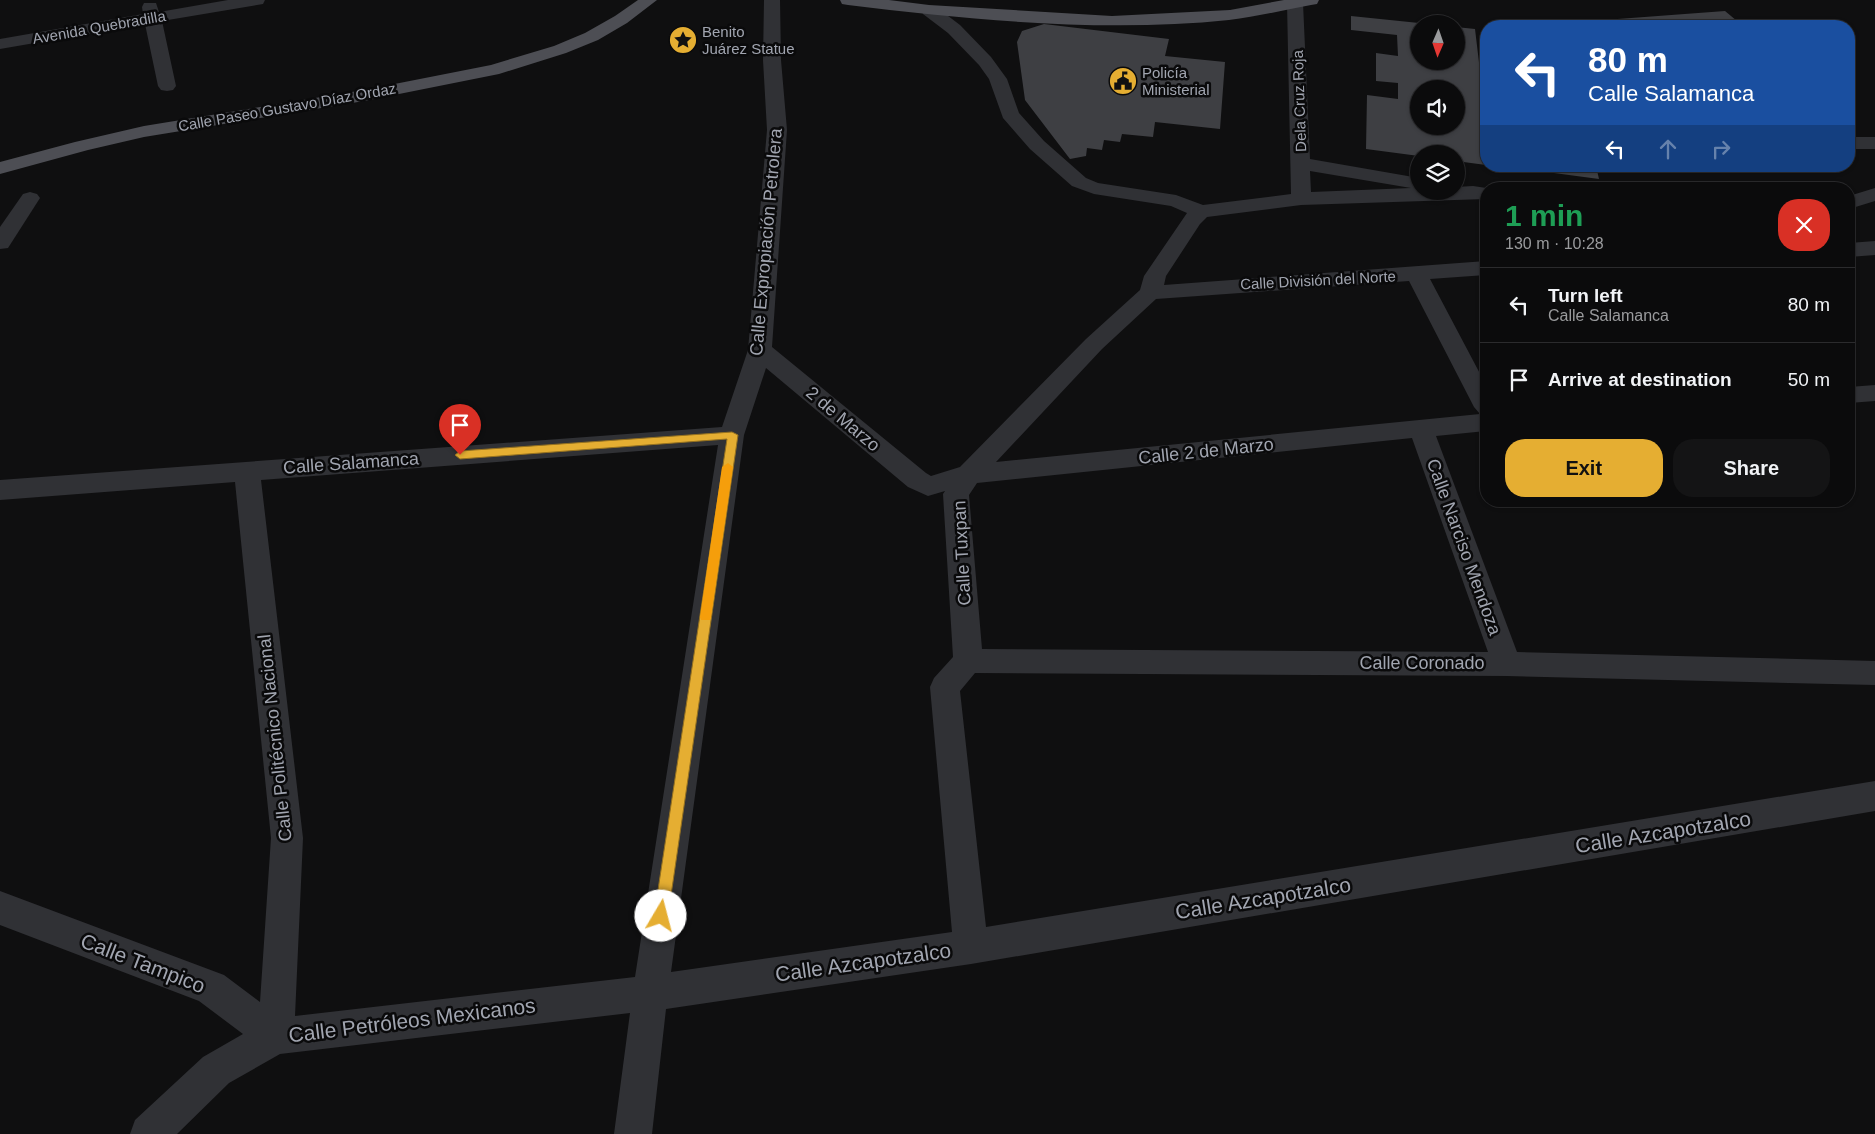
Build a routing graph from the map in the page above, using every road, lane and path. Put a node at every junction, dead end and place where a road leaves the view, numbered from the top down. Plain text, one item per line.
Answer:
1 (192, 0) edge
2 (258, 0) edge
3 (630, 0) edge
4 (649, 0) edge
5 (772, 0) edge
6 (848, 0) edge
7 (1303, 2) edge
8 (929, 10) junction
9 (151, 12) junction
10 (54, 28) junction
11 (0, 31) edge
12 (573, 43) junction
13 (0, 44) edge
14 (0, 61) edge
15 (167, 86) dead end
16 (1855, 143) edge
17 (1875, 143) edge
18 (1301, 164) junction
19 (0, 168) edge
20 (1410, 182) edge
21 (1472, 191) edge
22 (1875, 194) edge
23 (30, 198) dead end
24 (1301, 199) junction
25 (1855, 201) edge
26 (1201, 212) junction
27 (0, 243) edge
28 (1875, 248) edge
29 (1855, 250) edge
30 (1480, 269) edge
31 (1416, 274) junction
32 (1150, 293) junction
33 (760, 350) junction
34 (1875, 393) edge
35 (1855, 395) edge
36 (1480, 396) edge
37 (1480, 423) edge
38 (1421, 430) junction
39 (732, 435) junction
40 (247, 470) junction
41 (969, 474) junction
42 (928, 486) joint
43 (0, 490) edge
44 (968, 661) junction
45 (1507, 664) junction
46 (1875, 673) edge
47 (1875, 796) edge
48 (0, 908) edge
49 (971, 947) junction
50 (650, 993) junction
51 (276, 1036) junction
52 (149, 1134) edge
53 (633, 1134) edge

1 - 9 street, Avenida Quebradilla
2 - 9 street, Avenida Quebradilla
3 - 12 main road
4 - 12 main road, Calle Paseo Gustavo Díaz Ordaz
5 - 33 street, Calle Expropiación Petrolera
6 - 8 main road
7 - 8 main road
7 - 18 street, Dela Cruz Roja
8 - 26 street
9 - 10 street, Avenida Quebradilla
9 - 15 street
10 - 11 street, Avenida Quebradilla
10 - 13 street, Avenida Quebradilla
10 - 14 street
12 - 19 main road, Calle Paseo Gustavo Díaz Ordaz
16 - 17 street
18 - 20 street
18 - 24 street, Dela Cruz Roja
21 - 24 street
22 - 25 street
23 - 27 street
24 - 26 street
26 - 32 street, Calle Tuxpan
28 - 29 street
30 - 31 street, Calle División del Norte
31 - 32 street, Calle División del Norte
31 - 36 street
32 - 41 street, Calle Tuxpan
33 - 39 street, Calle Expropiación Petrolera
33 - 42 street, 2 de Marzo
34 - 35 street
37 - 38 street, Calle 2 de Marzo
38 - 41 street, Calle 2 de Marzo
38 - 45 street, Calle Narciso Mendoza
39 - 40 street, Calle Salamanca
39 - 50 street, Calle Expropiación Petrolera
40 - 43 street, Calle Salamanca
40 - 51 street, Calle Politécnico Nacional
41 - 42 street, Calle 2 de Marzo
41 - 44 street, Calle Tuxpan
44 - 45 street, Calle Coronado
44 - 49 street
45 - 46 street, Calle Coronado
47 - 49 street, Calle Azcapotzalco
48 - 51 street, Calle Tampico
49 - 50 street, Calle Azcapotzalco
50 - 51 street, Calle Petróleos Mexicanos
50 - 53 street, Calle Expropiación Petrolera
51 - 52 street, Calle Petróleos Mexicanos

